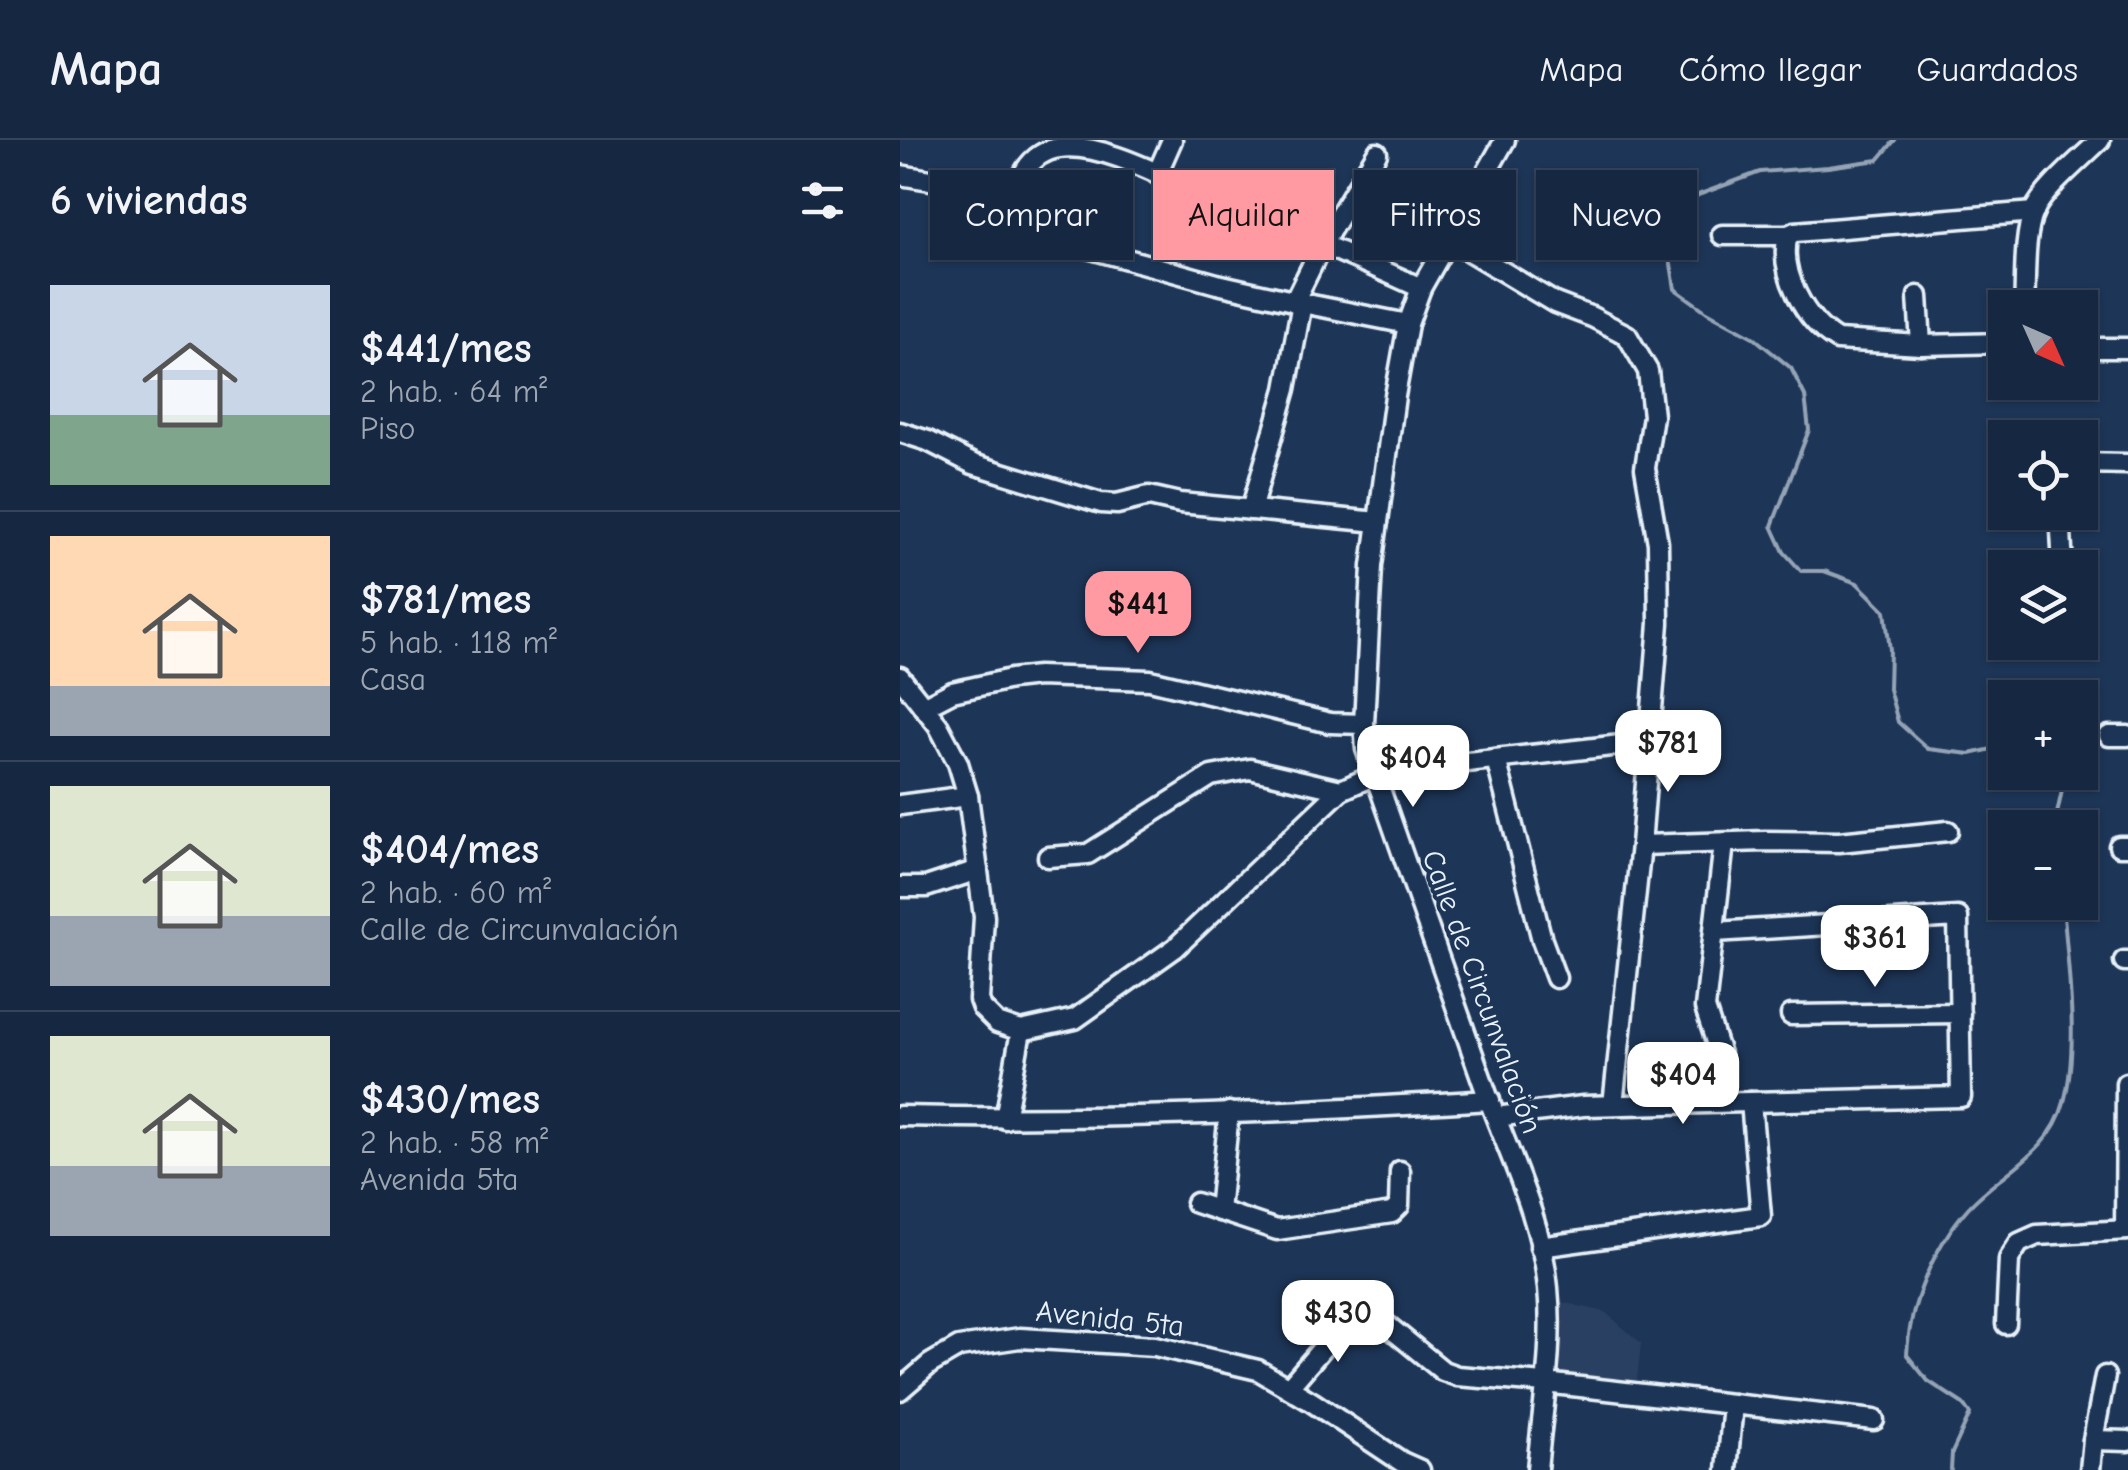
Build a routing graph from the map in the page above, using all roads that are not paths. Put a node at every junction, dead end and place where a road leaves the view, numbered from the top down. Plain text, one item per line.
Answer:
1 (1172, 140) edge
2 (1505, 140) edge
3 (2100, 140) edge
4 (1377, 153) dead end
5 (1025, 170) edge
6 (1159, 170) edge
7 (1488, 170) edge
8 (1153, 172) edge
9 (900, 175) edge
10 (930, 180) edge
11 (2034, 212) junction
12 (1334, 225) edge
13 (1722, 235) dead end
14 (1788, 235) junction
15 (1334, 248) edge
16 (1131, 260) edge
17 (1316, 260) edge
18 (1437, 260) edge
19 (1483, 260) edge
20 (1422, 288) junction
21 (2025, 290) edge
22 (1918, 296) dead end
23 (1298, 302) junction
24 (1408, 324) junction
25 (1988, 343) edge
26 (1920, 345) junction
27 (2098, 348) edge
28 (2128, 348) edge
29 (900, 432) edge
30 (2098, 463) edge
31 (2128, 464) edge
32 (1251, 510) junction
33 (1378, 522) junction
34 (900, 677) edge
35 (923, 706) junction
36 (1364, 724) junction
37 (1648, 742) junction
38 (1496, 759) junction
39 (1375, 776) junction
40 (1342, 790) junction
41 (968, 796) junction
42 (900, 805) edge
43 (1948, 831) dead end
44 (1724, 843) junction
45 (1641, 845) junction
46 (1048, 857) dead end
47 (978, 870) junction
48 (900, 887) edge
49 (1715, 932) junction
50 (1556, 978) dead end
51 (1960, 1013) junction
52 (1791, 1015) dead end
53 (1021, 1031) junction
54 (2128, 1084) edge
55 (1718, 1102) junction
56 (1751, 1102) junction
57 (1613, 1105) junction
58 (1493, 1109) junction
59 (1229, 1112) junction
60 (900, 1116) edge
61 (1006, 1119) junction
62 (1400, 1170) dead end
63 (1196, 1203) dead end
64 (1219, 1211) junction
65 (2127, 1230) edge
66 (1540, 1248) junction
67 (2006, 1324) dead end
68 (2105, 1376) dead end
69 (1545, 1384) junction
70 (1289, 1388) junction
71 (900, 1390) edge
72 (1733, 1404) junction
73 (1874, 1420) dead end
74 (2093, 1440) junction
75 (2128, 1441) edge
76 (1408, 1467) edge
77 (1537, 1470) edge
78 (1727, 1470) edge
79 (2090, 1470) edge

1 - 6 street
2 - 7 street, Calle de Circunvalación
3 - 11 street
4 - 12 street
5 - 8 street
9 - 10 street
11 - 14 street
11 - 21 street
13 - 14 street
14 - 26 street
15 - 20 street
16 - 23 street
17 - 23 street
18 - 20 street, Calle de Circunvalación
19 - 37 street
20 - 24 street, Calle de Circunvalación
22 - 26 street
23 - 24 street
23 - 32 street
24 - 33 street, Calle de Circunvalación
25 - 26 street
27 - 28 street
29 - 32 street
30 - 31 street
32 - 33 street
33 - 36 street, Calle de Circunvalación
34 - 35 street
35 - 36 street
35 - 41 street
36 - 39 street, Calle de Circunvalación
37 - 38 street
37 - 45 street
38 - 39 street
38 - 50 street
39 - 40 street
39 - 58 street, Calle de Circunvalación
40 - 46 street
40 - 53 street
41 - 42 street
41 - 47 street
43 - 44 street
44 - 45 street
44 - 49 street
45 - 57 street
47 - 48 street
47 - 53 street
49 - 51 street
49 - 55 street
51 - 52 street
51 - 56 street
53 - 61 street
54 - 65 street
55 - 56 street
55 - 57 street
56 - 66 street
57 - 58 street
58 - 59 street
58 - 66 street, Calle de Circunvalación
59 - 61 street
59 - 64 street
60 - 61 street
62 - 64 street
63 - 64 street
65 - 67 street
66 - 69 street, Calle de Circunvalación
68 - 74 street
69 - 70 street
69 - 72 street
69 - 77 street, Calle de Circunvalación
70 - 71 street, Avenida 5ta
70 - 76 street, Avenida 5ta
72 - 73 street
72 - 78 street
74 - 75 street
74 - 79 street

